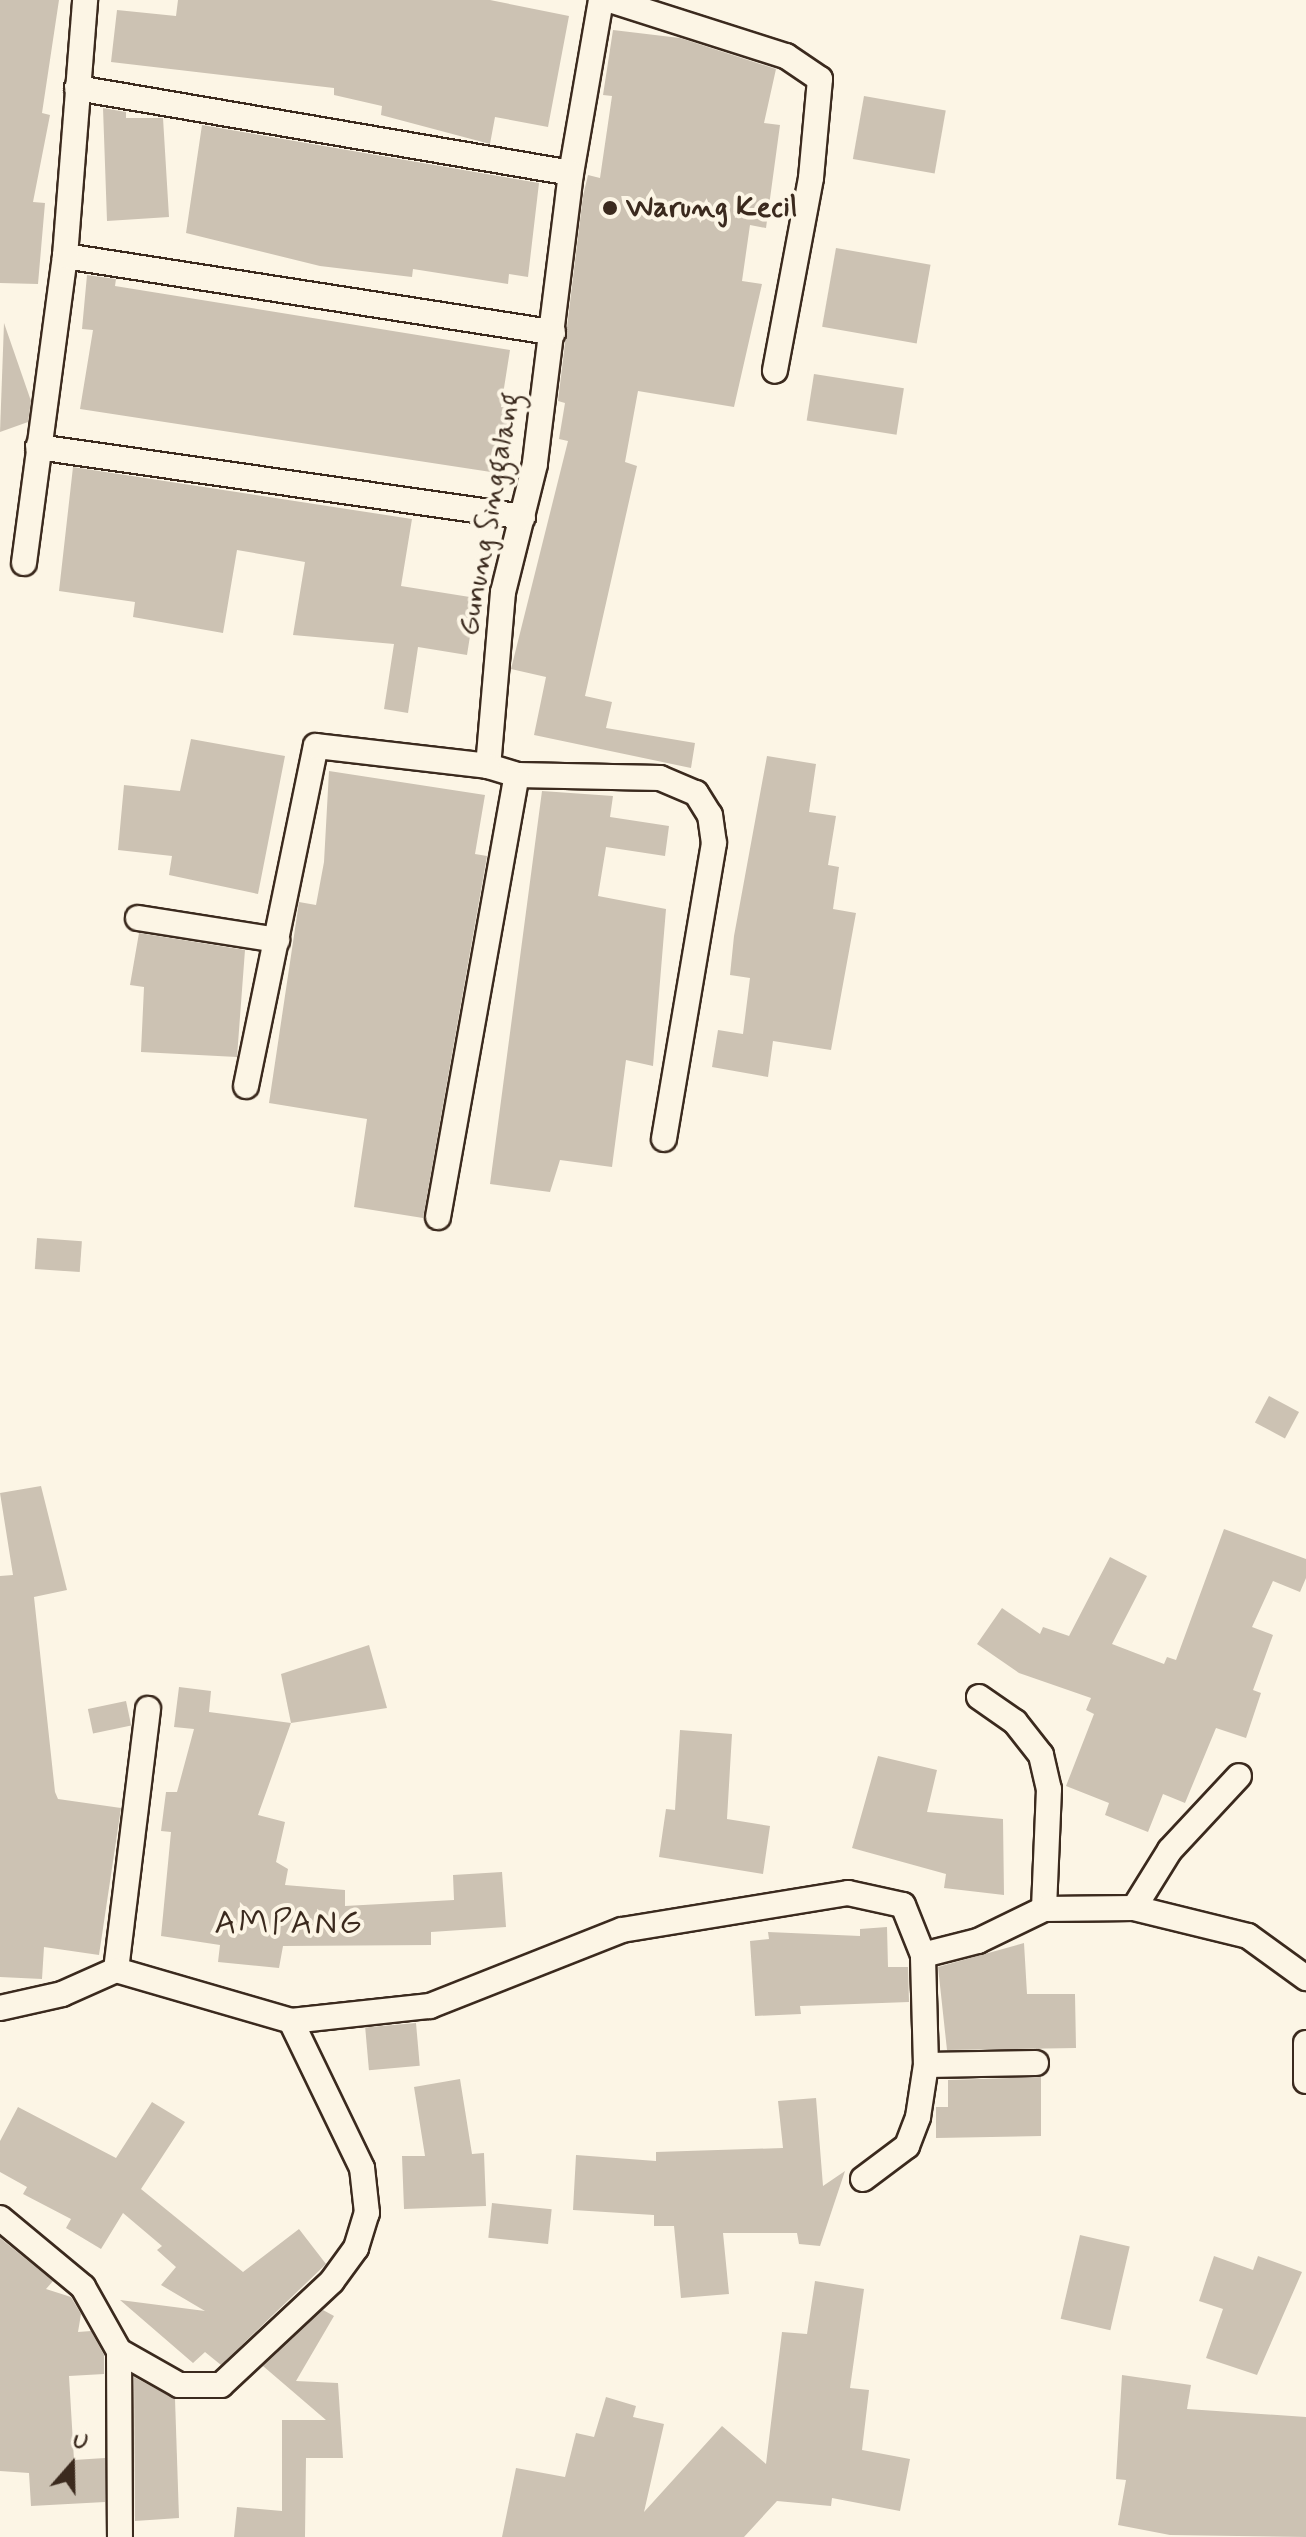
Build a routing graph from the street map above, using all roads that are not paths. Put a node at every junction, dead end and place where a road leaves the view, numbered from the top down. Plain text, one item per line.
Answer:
1 (85, 0) edge
2 (601, 0) edge
3 (610, 0) edge
4 (77, 88) junction
5 (571, 173) junction
6 (65, 256) junction
7 (553, 332) junction
8 (775, 371) dead end
9 (38, 447) junction
10 (523, 517) junction
11 (24, 563) dead end
12 (488, 766) junction
13 (517, 775) junction
14 (138, 918) dead end
15 (277, 940) junction
16 (246, 1086) dead end
17 (664, 1139) dead end
18 (438, 1217) dead end
19 (979, 1697) dead end
20 (148, 1709) dead end
21 (1239, 1776) dead end
22 (1134, 1908) junction
23 (1044, 1909) junction
24 (923, 1955) junction
25 (116, 1970) junction
26 (1306, 1978) edge
27 (0, 2008) edge
28 (291, 2021) junction
29 (1306, 2043) edge
30 (1036, 2063) dead end
31 (926, 2065) junction
32 (1306, 2081) edge
33 (863, 2179) dead end
34 (0, 2218) edge
35 (119, 2351) junction
36 (120, 2537) edge

1 - 4 street
2 - 5 street, Gunung Singgalang
3 - 8 street
4 - 5 street
4 - 6 street
5 - 7 street, Gunung Singgalang
6 - 7 street
6 - 9 street
7 - 10 street, Gunung Singgalang
9 - 10 street
9 - 11 street
10 - 12 street, Gunung Singgalang
12 - 13 street
12 - 15 street
13 - 17 street
13 - 18 street
14 - 15 street
15 - 16 street
19 - 23 street
20 - 25 street
21 - 22 street
22 - 23 street
22 - 26 street
23 - 24 street
24 - 28 street
24 - 31 street
25 - 27 street
25 - 28 street
28 - 35 street
29 - 32 street
30 - 31 street
31 - 33 street
34 - 35 street
35 - 36 street

